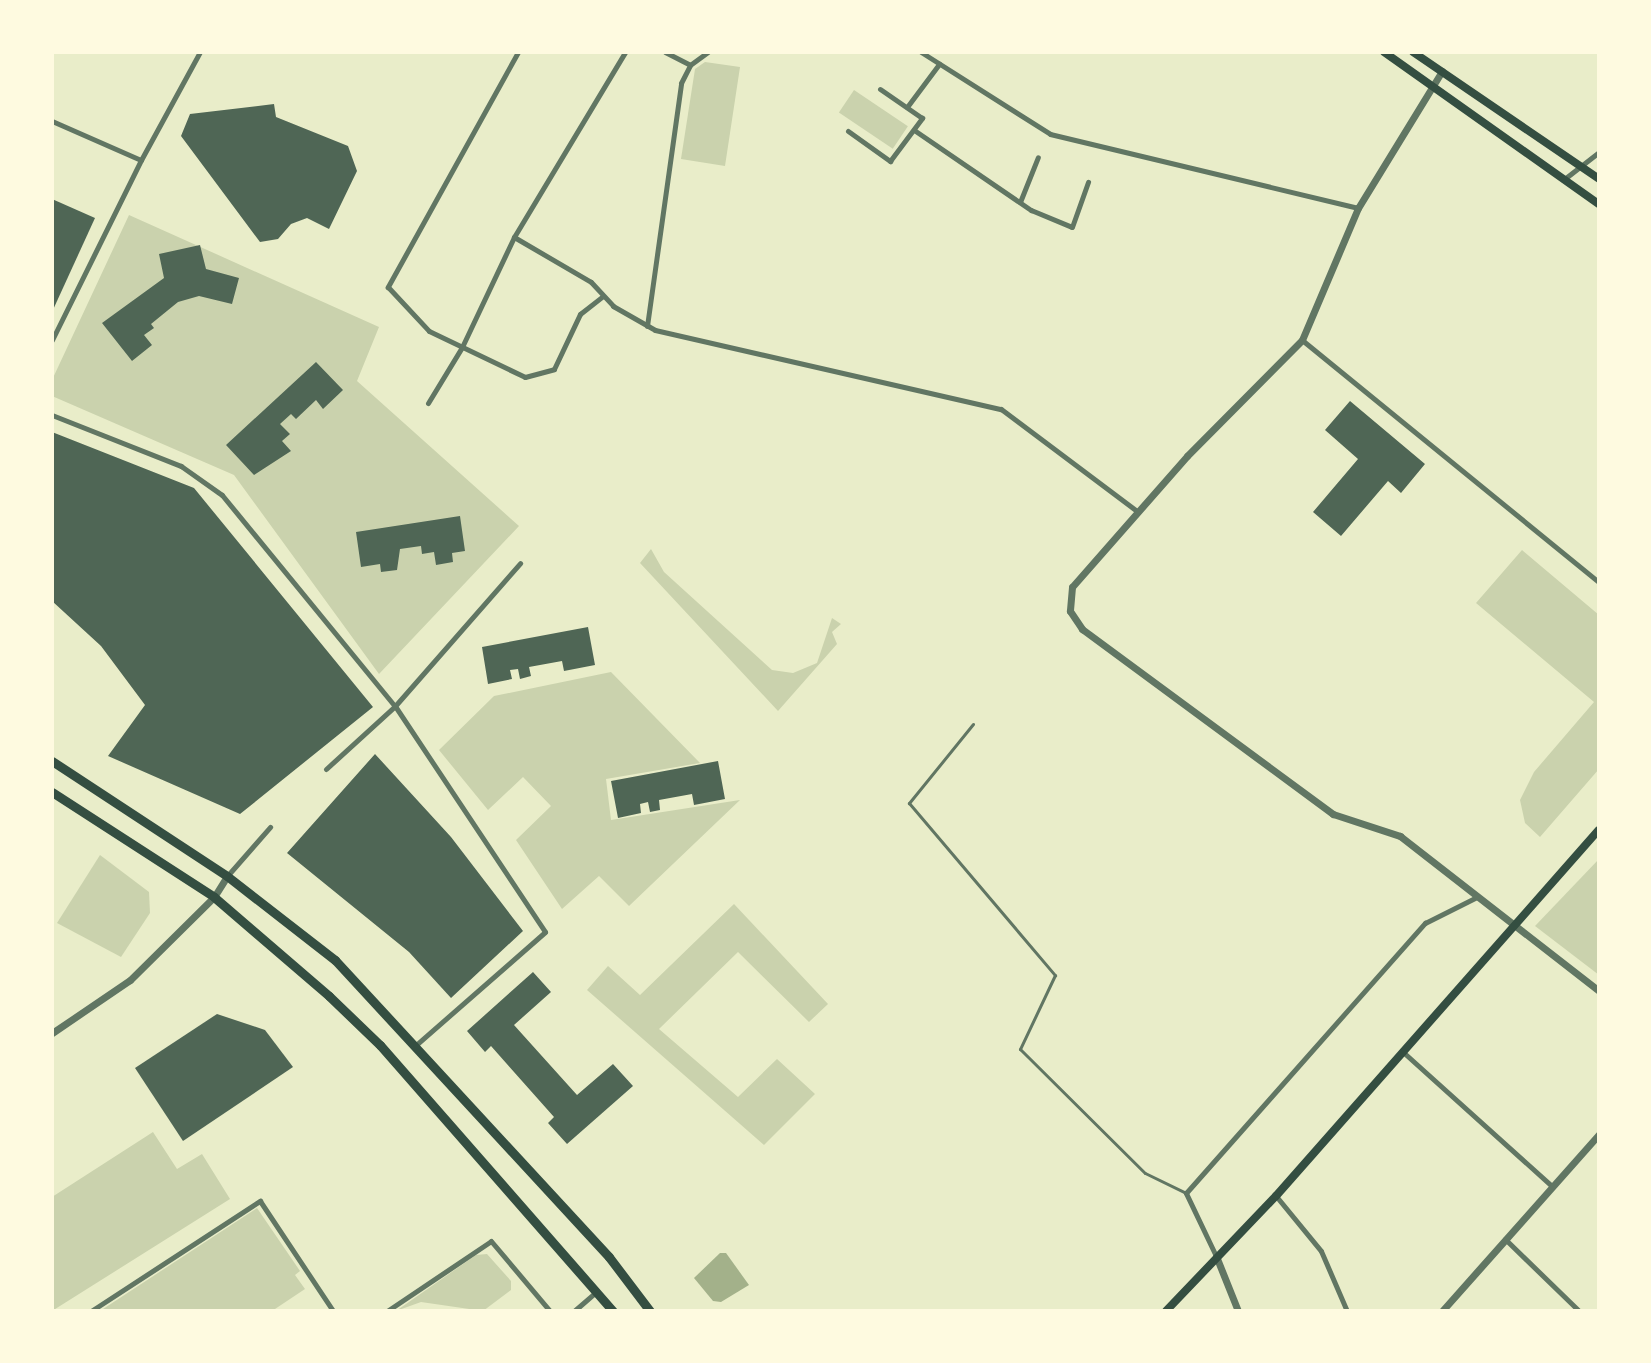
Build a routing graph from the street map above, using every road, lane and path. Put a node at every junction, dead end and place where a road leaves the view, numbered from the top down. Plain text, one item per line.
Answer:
1 (200, 52) edge
2 (518, 52) edge
3 (625, 52) edge
4 (665, 52) edge
5 (708, 52) edge
6 (921, 52) edge
7 (1384, 52) edge
8 (1413, 52) edge
9 (939, 64) junction
10 (690, 65) junction
11 (1442, 71) junction
12 (1432, 87) junction
13 (880, 89) dead end
14 (907, 107) junction
15 (52, 121) edge
16 (914, 130) junction
17 (848, 131) dead end
18 (1599, 152) edge
19 (1038, 157) dead end
20 (141, 160) junction
21 (1580, 166) junction
22 (1599, 179) edge
23 (1563, 180) junction
24 (1088, 182) dead end
25 (1020, 202) junction
26 (1599, 204) edge
27 (1358, 208) junction
28 (514, 237) junction
29 (603, 296) junction
30 (647, 326) junction
31 (52, 340) edge
32 (1302, 340) junction
33 (462, 347) junction
34 (428, 403) dead end
35 (52, 415) edge
36 (1138, 512) junction
37 (520, 563) dead end
38 (1599, 582) edge
39 (395, 706) junction
40 (973, 724) dead end
41 (52, 761) edge
42 (326, 769) dead end
43 (52, 792) edge
44 (270, 827) dead end
45 (1599, 830) edge
46 (227, 876) junction
47 (214, 897) junction
48 (1477, 897) junction
49 (1512, 925) junction
50 (1599, 991) edge
51 (52, 1033) edge
52 (416, 1045) junction
53 (1403, 1051) junction
54 (1599, 1134) edge
55 (1552, 1186) junction
56 (1186, 1193) junction
57 (1276, 1196) junction
58 (1504, 1238) junction
59 (1216, 1256) junction
60 (598, 1290) junction
61 (91, 1311) edge
62 (333, 1311) edge
63 (387, 1311) edge
64 (550, 1311) edge
65 (574, 1311) edge
66 (613, 1311) edge
67 (650, 1311) edge
68 (1166, 1311) edge
69 (1238, 1311) edge
70 (1347, 1311) edge
71 (1442, 1311) edge
72 (1579, 1311) edge

1 - 20 street
2 - 33 street
3 - 28 street
4 - 10 street
5 - 10 street
6 - 9 street
7 - 12 main road
8 - 11 main road
9 - 14 street
9 - 27 street
10 - 30 street
11 - 12 street
11 - 21 main road
12 - 23 main road
12 - 27 street
13 - 14 street
14 - 16 street
15 - 20 street
16 - 17 street
16 - 25 street
18 - 21 street
19 - 25 street
20 - 31 street
21 - 22 main road
21 - 23 street
23 - 26 main road
24 - 25 street
27 - 32 street
28 - 29 street
28 - 33 street
29 - 30 street
29 - 33 street
30 - 36 street
32 - 36 street
32 - 38 street
33 - 34 street
35 - 39 street
36 - 48 street
37 - 39 street
39 - 42 street
39 - 52 street
40 - 56 lane
41 - 46 main road
43 - 47 main road
44 - 46 street
45 - 49 main road
46 - 47 street
46 - 52 main road
47 - 51 street
47 - 60 main road
48 - 49 street
48 - 56 street
49 - 50 street
49 - 53 main road
52 - 67 main road
53 - 55 street
53 - 57 main road
54 - 55 street
55 - 58 street
56 - 59 street
57 - 59 main road
57 - 70 street
58 - 71 street
58 - 72 street
59 - 68 main road
59 - 69 street
60 - 65 street
60 - 66 main road
61 - 62 street
63 - 64 street

